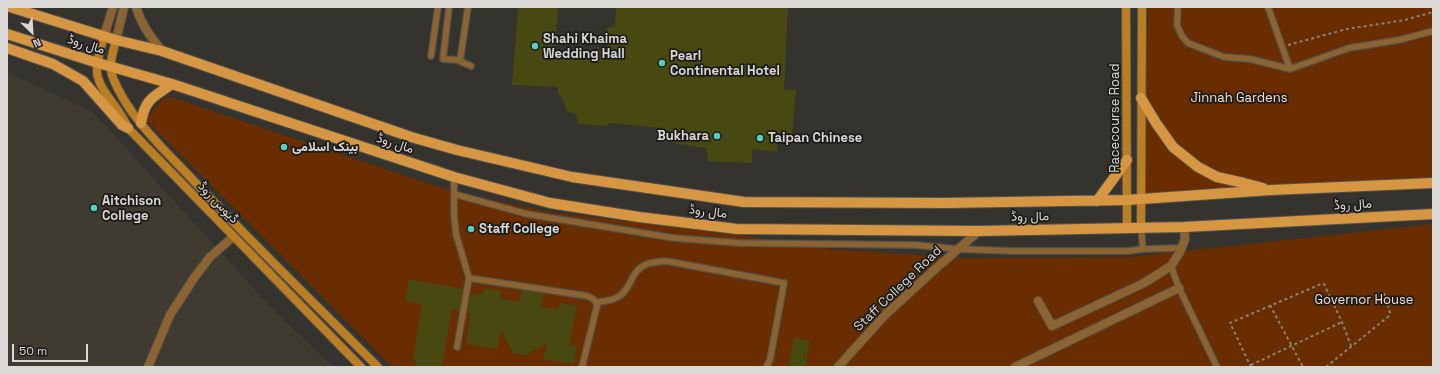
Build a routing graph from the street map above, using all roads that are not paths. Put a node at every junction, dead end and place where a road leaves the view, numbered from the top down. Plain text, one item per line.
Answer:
1 (10, 7) edge
2 (113, 7) edge
3 (124, 7) edge
4 (136, 7) edge
5 (438, 7) edge
6 (449, 7) edge
7 (468, 7) edge
8 (1126, 7) edge
9 (1142, 7) edge
10 (1178, 7) edge
11 (1268, 7) edge
12 (1433, 31) edge
13 (7, 34) edge
14 (104, 36) junction
15 (116, 40) junction
16 (7, 48) edge
17 (162, 51) junction
18 (431, 56) dead end
19 (460, 61) junction
20 (98, 63) junction
21 (110, 66) junction
22 (471, 66) dead end
23 (1290, 69) junction
24 (172, 84) junction
25 (1141, 98) junction
26 (141, 123) junction
27 (128, 128) junction
28 (1127, 160) junction
29 (454, 178) junction
30 (1433, 183) edge
31 (1271, 190) junction
32 (454, 194) junction
33 (1140, 199) junction
34 (1128, 200) junction
35 (1097, 201) junction
36 (1433, 214) edge
37 (1184, 227) junction
38 (1141, 228) junction
39 (1127, 229) junction
40 (978, 231) junction
41 (233, 237) junction
42 (1181, 248) junction
43 (958, 249) junction
44 (1142, 249) junction
45 (1171, 266) junction
46 (469, 278) junction
47 (1180, 288) junction
48 (1038, 301) dead end
49 (596, 302) junction
50 (457, 346) dead end
51 (148, 367) edge
52 (361, 367) edge
53 (378, 367) edge
54 (582, 367) edge
55 (766, 367) edge
56 (838, 367) edge
57 (1015, 367) edge
58 (1217, 367) edge

1 - 14 main road, مال روڈ
2 - 14 street
3 - 15 street
4 - 17 street
5 - 18 lane
6 - 19 lane
7 - 19 lane
8 - 28 main road, Racecourse Road
9 - 25 main road, Racecourse Road
10 - 23 lane
11 - 23 lane
12 - 23 lane
13 - 20 main road, مال روڈ
14 - 15 main road, مال روڈ
14 - 20 main road, ڈیوس روڈ
15 - 17 main road, مال روڈ
15 - 21 main road
16 - 27 main road
17 - 35 main road, مال روڈ
19 - 22 lane
20 - 21 main road, مال روڈ
20 - 27 main road, ڈیوس روڈ
21 - 24 main road, مال روڈ
21 - 26 main road, ڈیوس روڈ
24 - 26 main road
24 - 29 main road, مال روڈ
25 - 31 main road
25 - 33 main road, Racecourse Road
26 - 53 main road, ڈیوس روڈ
27 - 41 main road, ڈیوس روڈ
28 - 34 main road, Racecourse Road
28 - 35 main road
29 - 32 lane
29 - 40 main road, مال روڈ
30 - 31 main road, مال روڈ
31 - 33 main road, مال روڈ
32 - 43 lane
32 - 46 lane
33 - 34 main road, مال روڈ
33 - 38 main road, Racecourse Road
34 - 35 main road, مال روڈ
34 - 39 main road, Racecourse Road
36 - 37 main road, مال روڈ
37 - 38 main road, مال روڈ
37 - 42 street
38 - 39 main road, مال روڈ
38 - 44 lane
39 - 40 main road, مال روڈ
40 - 43 street, Staff College Road
41 - 51 street
41 - 52 main road, ڈیوس روڈ
42 - 44 lane
42 - 45 street
43 - 44 lane
43 - 56 street, Staff College Road
45 - 47 lane
45 - 48 street
46 - 49 lane
46 - 50 lane
47 - 57 street
47 - 58 lane
49 - 54 lane
49 - 55 lane

